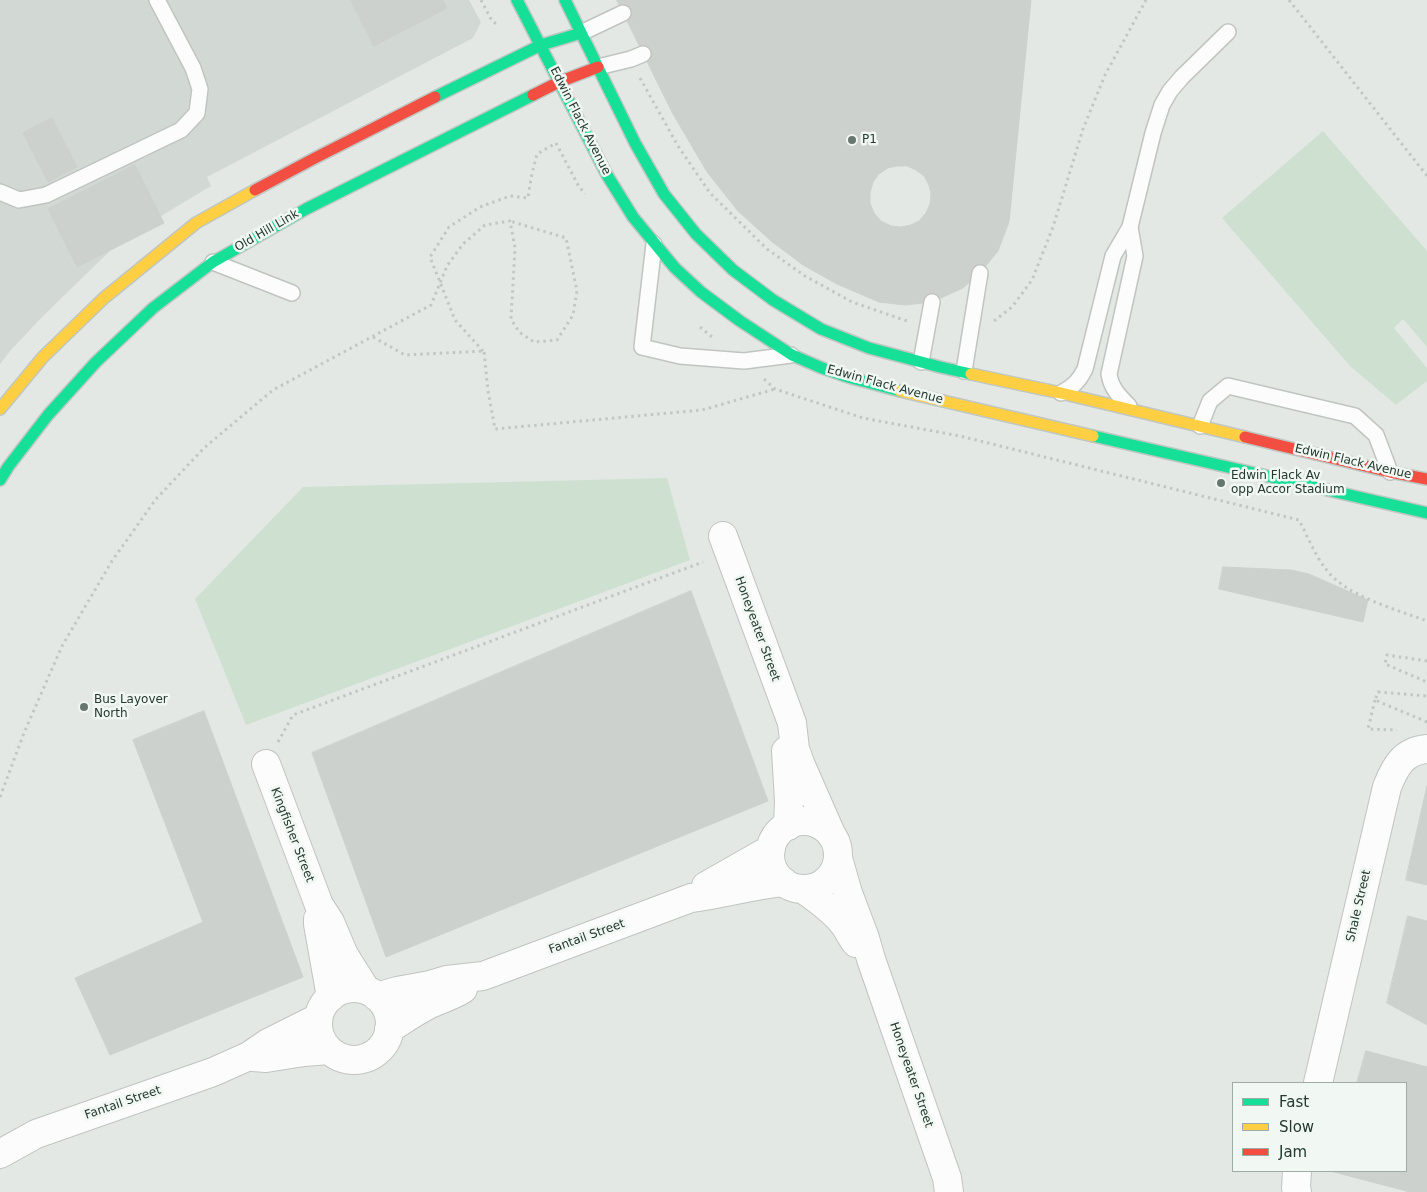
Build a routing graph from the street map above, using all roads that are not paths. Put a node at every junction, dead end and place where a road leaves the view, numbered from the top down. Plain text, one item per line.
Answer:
1 (157, 0) edge
2 (517, 0) edge
3 (565, 0) edge
4 (623, 13) dead end
5 (1228, 32) dead end
6 (581, 33) junction
7 (541, 45) junction
8 (637, 56) road end
9 (598, 67) junction
10 (559, 82) junction
11 (0, 192) edge
12 (1130, 228) junction
13 (654, 244) junction
14 (213, 262) junction
15 (980, 273) dead end
16 (292, 293) dead end
17 (932, 302) dead end
18 (792, 355) junction
19 (921, 362) junction
20 (964, 372) junction
21 (1061, 393) junction
22 (0, 409) edge
23 (1135, 411) junction
24 (1200, 426) junction
25 (1390, 472) junction
26 (1427, 479) edge
27 (0, 480) edge
28 (1427, 513) edge
29 (723, 536) road end
30 (792, 723) junction
31 (1427, 749) edge
32 (266, 764) road end
33 (788, 826) junction
34 (835, 847) junction
35 (771, 849) junction
36 (793, 886) junction
37 (691, 898) junction
38 (319, 905) junction
39 (871, 959) junction
40 (482, 976) junction
41 (371, 993) junction
42 (325, 1008) junction
43 (389, 1029) junction
44 (329, 1050) junction
45 (249, 1056) junction
46 (1318, 1082) edge
47 (0, 1154) edge
48 (1297, 1172) edge
49 (949, 1192) edge
50 (1297, 1192) edge

1 - 11 lane
2 - 7 street, Edwin Flack Avenue
3 - 6 street, Edwin Flack Avenue
4 - 6 lane
5 - 12 lane
6 - 7 street
6 - 9 street, Edwin Flack Avenue
7 - 10 street, Edwin Flack Avenue
7 - 22 street
8 - 9 lane
9 - 10 street, Old Hill Link
9 - 19 street, Edwin Flack Avenue
10 - 13 street, Edwin Flack Avenue
10 - 14 street, Old Hill Link
12 - 21 lane
12 - 23 lane
13 - 18 street, Edwin Flack Avenue
13 - 18 lane
14 - 16 lane
14 - 27 street, Old Hill Link
15 - 20 lane
17 - 19 lane
18 - 28 street, Edwin Flack Avenue
19 - 20 street, Edwin Flack Avenue
20 - 21 street, Edwin Flack Avenue
21 - 23 street, Edwin Flack Avenue
23 - 24 street, Edwin Flack Avenue
24 - 25 street, Edwin Flack Avenue
24 - 25 lane
25 - 26 street, Edwin Flack Avenue
29 - 30 street, Honeyeater Street
30 - 33 street
30 - 34 street, Honeyeater Street
31 - 46 street, Shale Street
32 - 38 street, Kingfisher Street
33 - 34 street
33 - 35 street
34 - 36 street
34 - 39 street, Honeyeater Street
35 - 36 street
35 - 37 street, Fantail Street
36 - 37 street, Fantail Street
36 - 39 street, Honeyeater Street
37 - 40 street, Fantail Street
38 - 41 street, Kingfisher Street
38 - 42 street, Kingfisher Street
39 - 49 street, Honeyeater Street
40 - 41 street, Fantail Street
40 - 43 street, Fantail Street
41 - 42 street
41 - 43 street
42 - 44 street
42 - 45 street, Fantail Street
43 - 44 street
44 - 45 street, Fantail Street
45 - 47 street, Fantail Street
48 - 50 street

